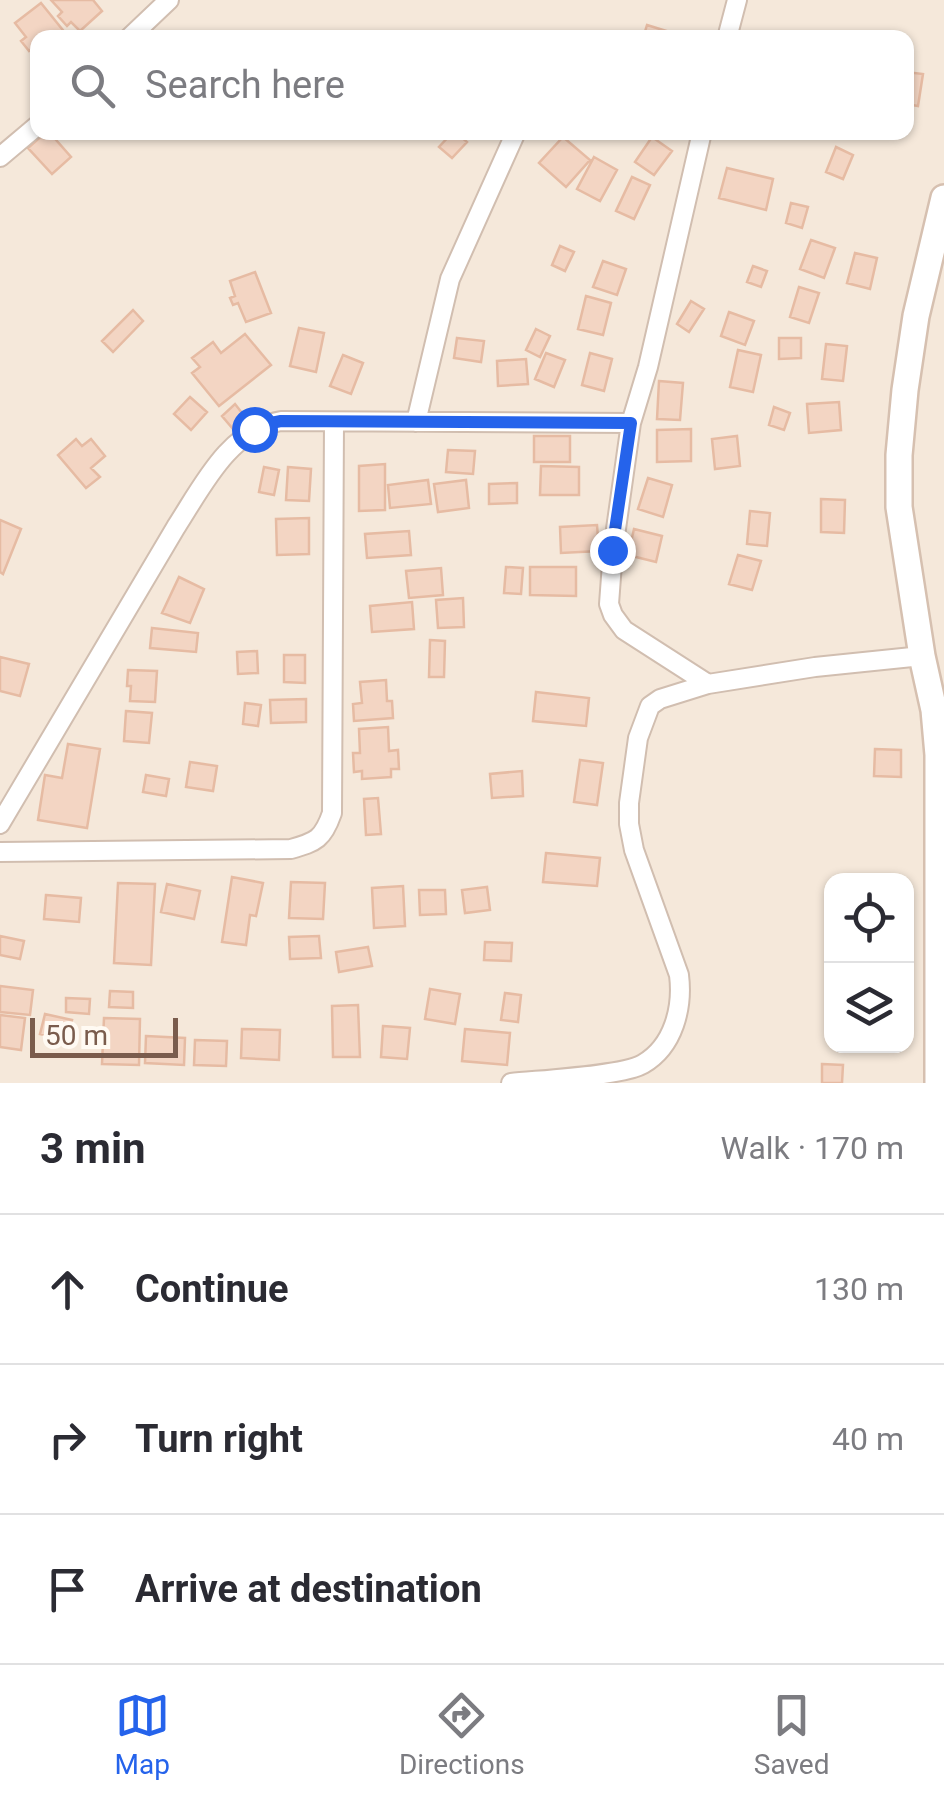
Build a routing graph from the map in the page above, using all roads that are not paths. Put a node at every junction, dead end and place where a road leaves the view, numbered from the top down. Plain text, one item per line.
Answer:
1 (169, 0) edge
2 (738, 0) edge
3 (137, 30) edge
4 (729, 30) edge
5 (30, 132) edge
6 (512, 140) edge
7 (700, 140) edge
8 (0, 156) edge
9 (944, 198) edge
10 (334, 422) junction
11 (416, 422) junction
12 (631, 423) junction
13 (922, 656) junction
14 (708, 684) junction
15 (0, 824) edge
16 (0, 852) edge
17 (940, 977) edge
18 (511, 1083) edge
19 (938, 1083) edge

1 - 3 street
2 - 4 street
5 - 8 street
6 - 11 street
7 - 12 street
9 - 13 street
10 - 11 street
10 - 15 street
10 - 16 street
11 - 12 street
12 - 14 street
13 - 14 street
13 - 17 street
14 - 18 street
17 - 19 street

